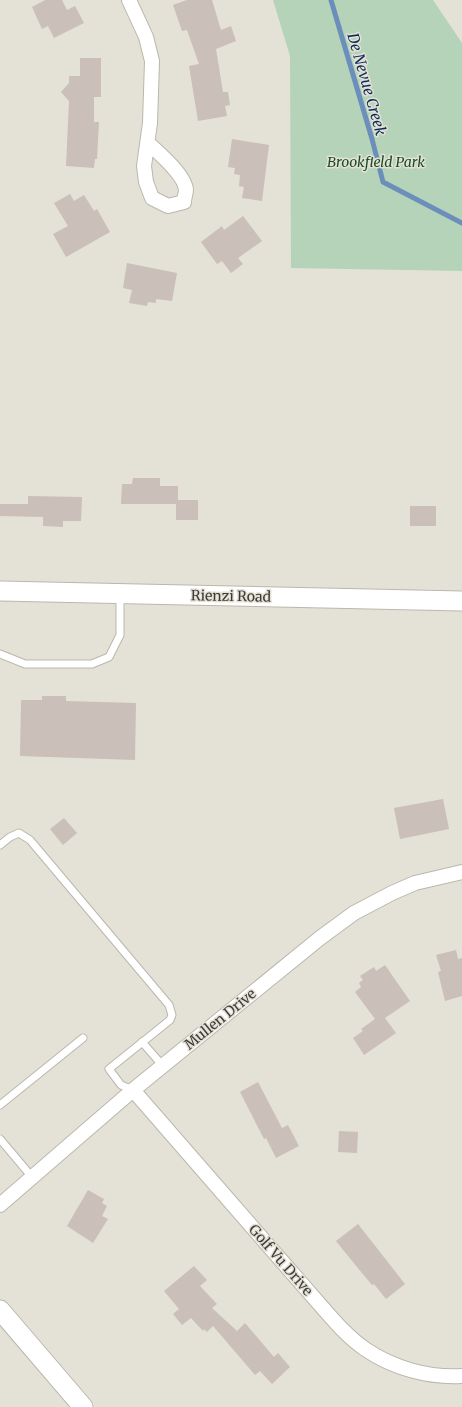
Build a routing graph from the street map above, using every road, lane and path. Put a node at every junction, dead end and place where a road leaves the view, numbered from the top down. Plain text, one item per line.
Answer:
1 (129, 0) edge
2 (148, 143) dead end
3 (0, 592) edge
4 (120, 594) junction
5 (462, 601) edge
6 (0, 654) edge
7 (0, 845) edge
8 (462, 872) edge
9 (83, 1038) dead end
10 (142, 1042) junction
11 (162, 1066) junction
12 (134, 1090) junction
13 (0, 1105) edge
14 (0, 1139) edge
15 (32, 1177) junction
16 (0, 1205) edge
17 (0, 1310) edge
18 (462, 1376) edge
19 (83, 1407) edge

1 - 2 street
3 - 4 main road, Rienzi Road
4 - 5 main road, Rienzi Road
4 - 6 lane
7 - 10 lane
8 - 11 street, Mullen Drive
9 - 13 lane
10 - 11 lane
10 - 12 lane
11 - 12 street, Mullen Drive
12 - 15 street, Mullen Drive
12 - 18 street, Golf Vu Drive
14 - 15 lane
15 - 16 street, Mullen Drive
17 - 19 main road

